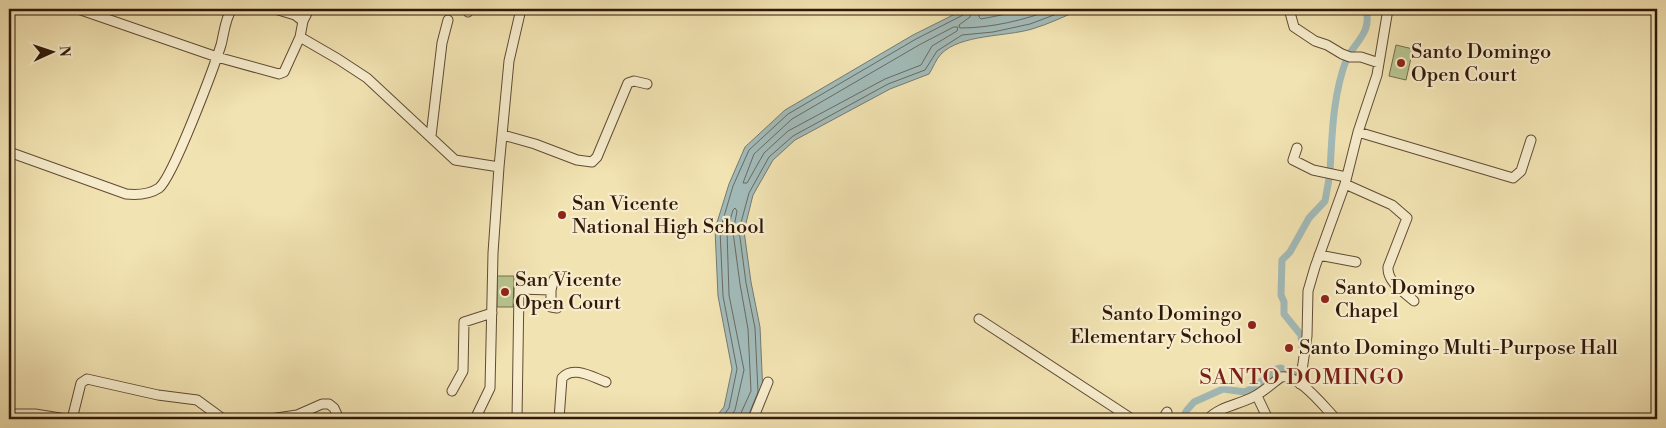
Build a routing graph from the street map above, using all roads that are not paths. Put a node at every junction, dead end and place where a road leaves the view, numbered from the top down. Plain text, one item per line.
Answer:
1 (78, 9) edge
2 (232, 9) edge
3 (275, 9) edge
4 (310, 9) edge
5 (521, 9) edge
6 (1289, 9) edge
7 (1388, 9) edge
8 (448, 20) dead end
9 (303, 21) junction
10 (300, 37) junction
11 (217, 57) junction
12 (1379, 63) junction
13 (647, 84) dead end
14 (1358, 132) junction
15 (503, 135) junction
16 (430, 136) junction
17 (1530, 140) dead end
18 (1297, 148) dead end
19 (9, 152) edge
20 (499, 167) junction
21 (1345, 180) junction
22 (1319, 255) junction
23 (1356, 262) dead end
24 (558, 278) dead end
25 (551, 290) junction
26 (1414, 301) dead end
27 (557, 308) dead end
28 (492, 312) junction
29 (979, 319) dead end
30 (606, 382) dead end
31 (768, 382) dead end
32 (1300, 384) junction
33 (452, 391) dead end
34 (1256, 396) junction
35 (9, 414) edge
36 (66, 419) edge
37 (72, 419) edge
38 (223, 419) edge
39 (270, 419) edge
40 (339, 419) edge
41 (475, 419) edge
42 (517, 419) edge
43 (559, 419) edge
44 (754, 419) edge
45 (1132, 419) edge
46 (1208, 419) edge
47 (1263, 419) edge
48 (1336, 419) edge

1 - 11 street
2 - 11 street
3 - 9 street
4 - 9 street
5 - 15 street
6 - 12 street
7 - 12 street
8 - 16 street
9 - 10 street
10 - 11 street
10 - 16 street
11 - 19 street
12 - 14 street
13 - 15 street
14 - 17 street
14 - 21 street
15 - 20 street
16 - 20 street
18 - 21 street
20 - 28 street
21 - 22 street
21 - 26 street
22 - 23 street
22 - 32 street
24 - 25 street
25 - 27 street
25 - 42 street
28 - 33 street
28 - 41 street
29 - 45 street
30 - 43 street
31 - 44 street
32 - 34 street
32 - 48 street
34 - 46 street
34 - 47 street
35 - 36 street
37 - 38 street
39 - 40 street

